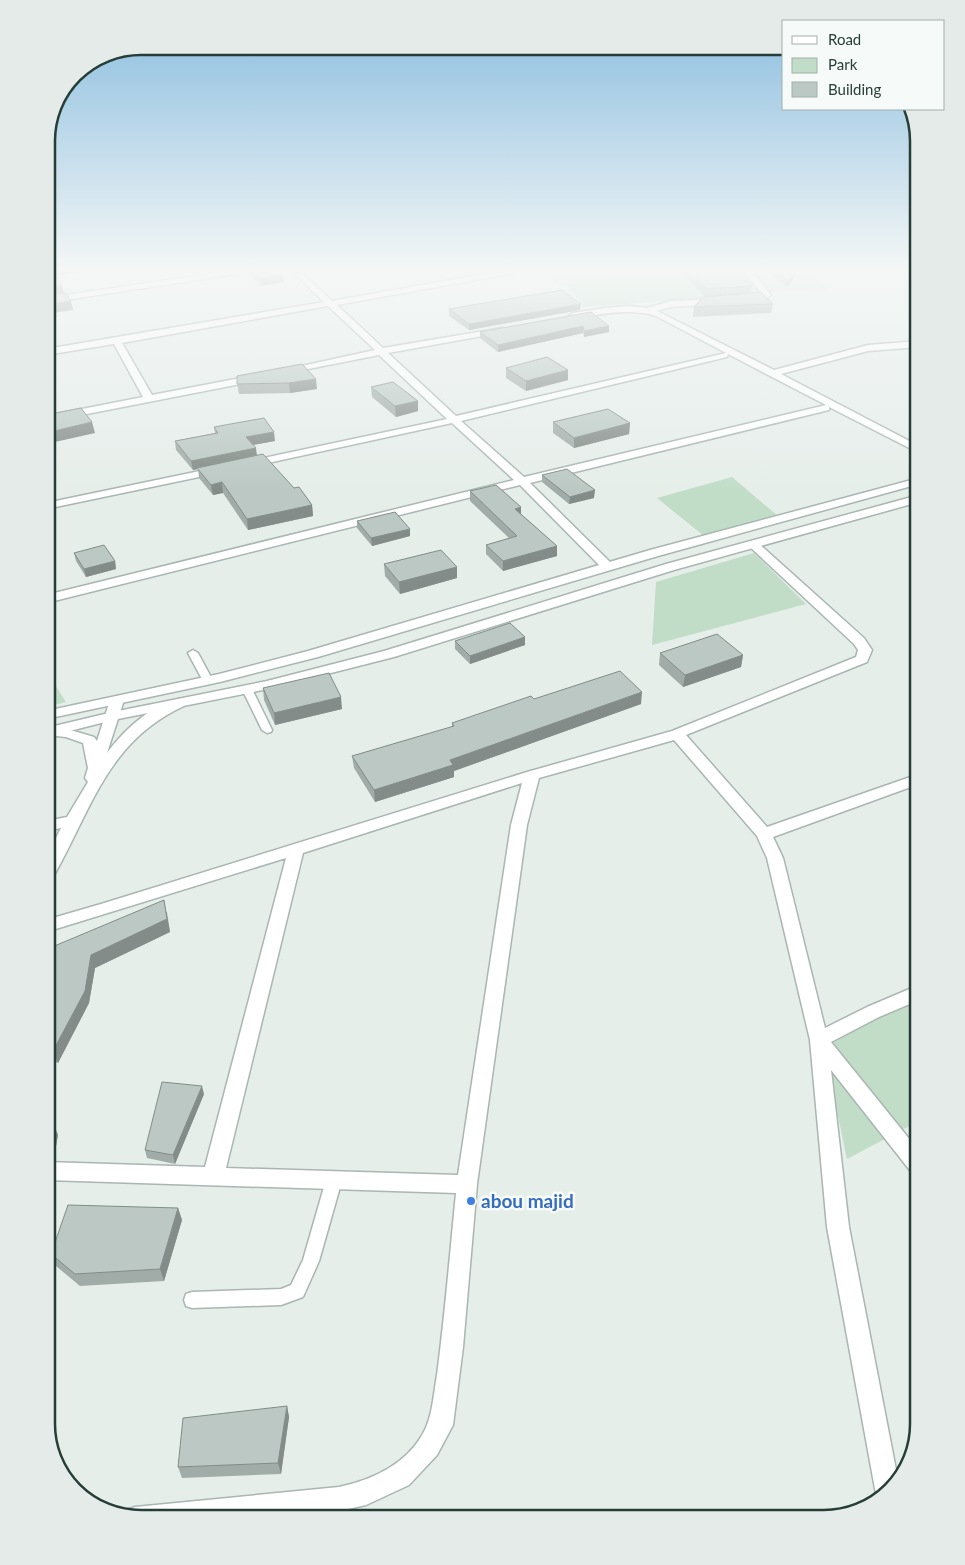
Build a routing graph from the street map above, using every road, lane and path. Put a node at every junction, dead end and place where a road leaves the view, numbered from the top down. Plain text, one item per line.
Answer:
1 (103, 344) edge
2 (118, 344) edge
3 (375, 344) edge
4 (434, 344) edge
5 (704, 344) edge
6 (716, 344) edge
7 (910, 345) edge
8 (55, 351) edge
9 (385, 353) junction
10 (724, 355) junction
11 (777, 378) junction
12 (149, 399) junction
13 (825, 408) junction
14 (55, 417) edge
15 (454, 420) junction
16 (910, 445) edge
17 (910, 454) edge
18 (522, 481) junction
19 (910, 483) edge
20 (910, 501) edge
21 (55, 504) edge
22 (754, 545) junction
23 (654, 553) junction
24 (606, 566) junction
25 (670, 567) junction
26 (55, 597) edge
27 (193, 652) dead end
28 (208, 681) junction
29 (248, 689) junction
30 (117, 700) junction
31 (182, 703) junction
32 (55, 713) edge
33 (113, 716) junction
34 (55, 730) edge
35 (267, 730) dead end
36 (55, 732) edge
37 (677, 734) junction
38 (532, 775) junction
39 (910, 783) edge
40 (86, 794) junction
41 (72, 820) junction
42 (55, 824) edge
43 (764, 834) junction
44 (296, 849) junction
45 (55, 856) edge
46 (55, 923) edge
47 (910, 996) edge
48 (819, 1040) junction
49 (910, 1156) edge
50 (55, 1172) edge
51 (212, 1177) junction
52 (334, 1180) junction
53 (467, 1184) junction
54 (192, 1300) dead end
55 (887, 1483) edge
56 (205, 1510) edge

1 - 8 street
2 - 12 street
3 - 9 street
4 - 9 street
5 - 10 street
6 - 11 street
7 - 11 street
9 - 12 street
9 - 15 street
10 - 11 street
10 - 15 street
11 - 13 street
11 - 16 street
12 - 14 street
13 - 17 street
13 - 18 street
15 - 18 street
15 - 21 street
18 - 24 street
18 - 26 street
19 - 23 street
20 - 22 street
22 - 25 street
22 - 37 street
23 - 24 street
23 - 25 street
24 - 28 street
25 - 29 street
27 - 28 lane
28 - 30 street
29 - 31 street
29 - 35 lane
30 - 32 street
30 - 33 street
31 - 33 street
31 - 40 street
33 - 34 street
33 - 40 street
36 - 40 street
37 - 38 street
37 - 43 street
38 - 44 street
38 - 53 street
39 - 43 street
40 - 41 street
41 - 42 street
41 - 45 street
43 - 48 street
44 - 46 street
44 - 51 street
47 - 48 street
48 - 49 street
48 - 55 street
50 - 51 street
51 - 52 street
52 - 53 street
52 - 54 lane
53 - 56 street

